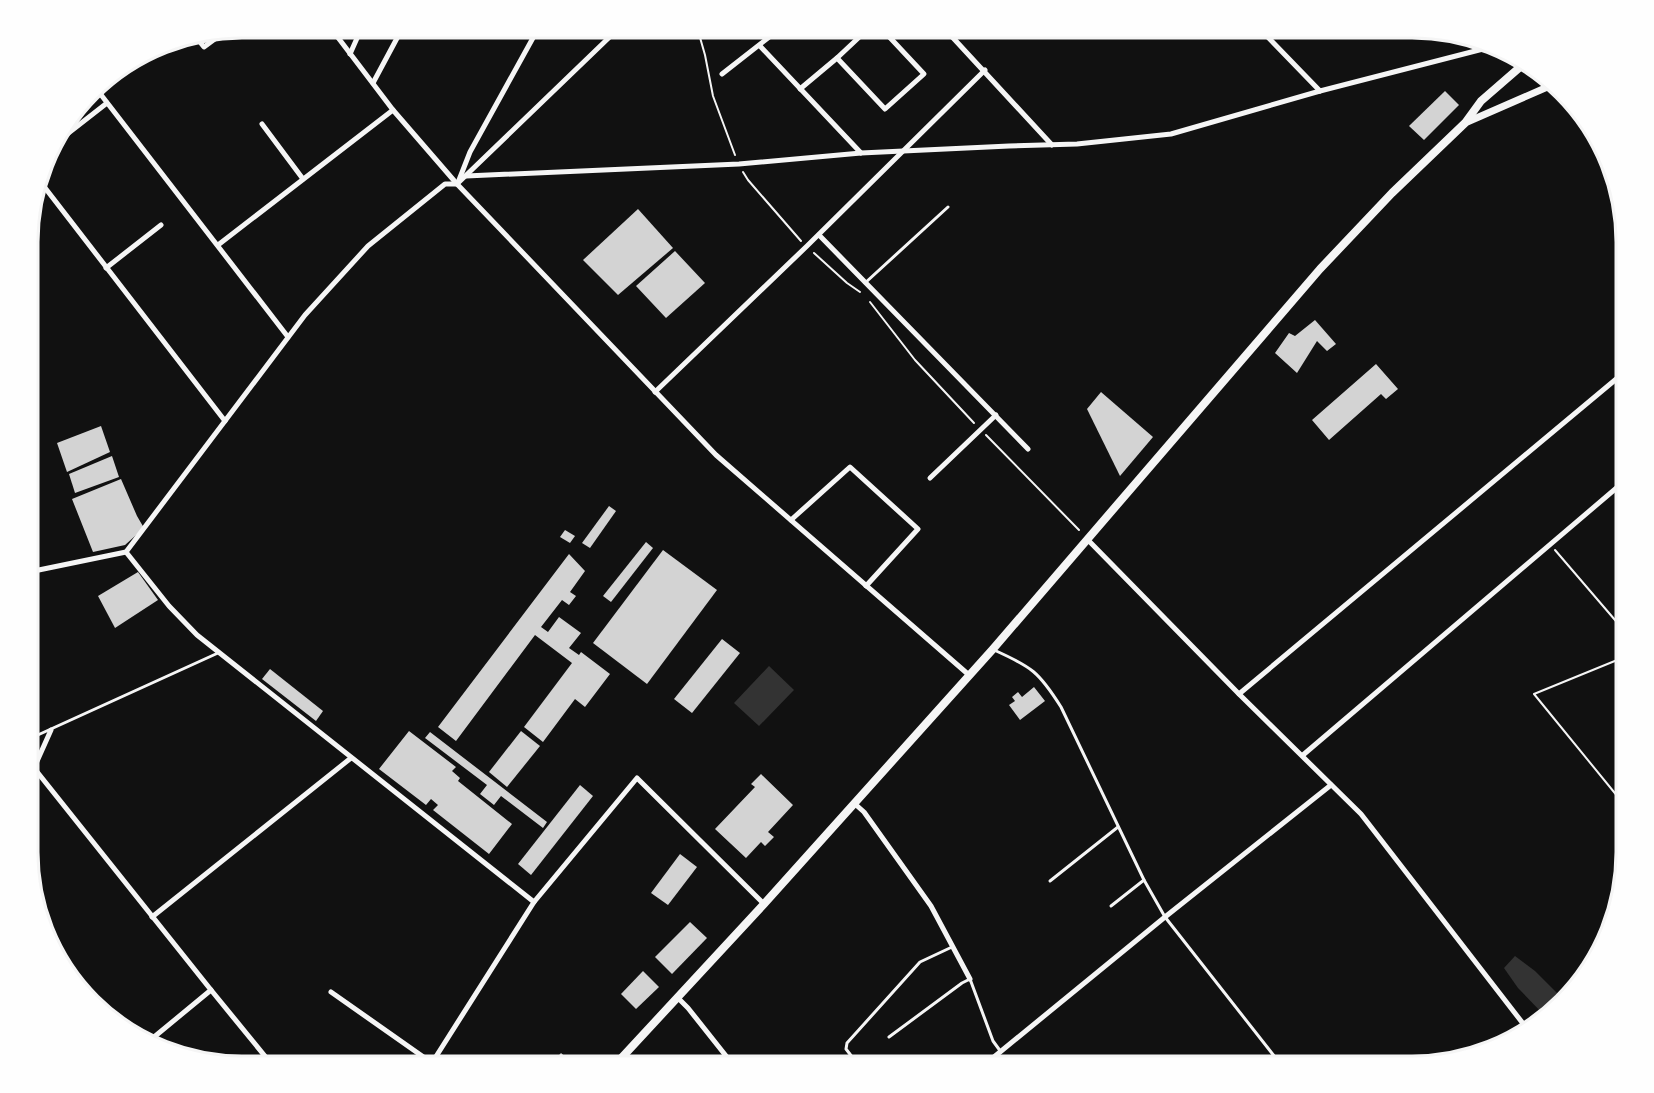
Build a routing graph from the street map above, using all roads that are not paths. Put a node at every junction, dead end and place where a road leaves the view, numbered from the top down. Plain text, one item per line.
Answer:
1 (338, 38) edge
2 (357, 38) edge
3 (397, 38) edge
4 (533, 38) edge
5 (609, 38) edge
6 (769, 38) edge
7 (858, 38) edge
8 (890, 38) edge
9 (954, 38) edge
10 (1269, 38) edge
11 (214, 40) edge
12 (199, 41) edge
13 (760, 46) junction
14 (1481, 49) edge
15 (350, 54) junction
16 (837, 58) junction
17 (1519, 68) edge
18 (985, 70) junction
19 (722, 74) dead end
20 (373, 82) junction
21 (1546, 88) edge
22 (800, 89) junction
23 (1320, 91) junction
24 (101, 94) edge
25 (107, 103) junction
26 (393, 110) junction
27 (1465, 123) junction
28 (262, 124) dead end
29 (69, 133) edge
30 (1052, 145) junction
31 (900, 152) junction
32 (861, 153) junction
33 (466, 176) junction
34 (303, 179) junction
35 (457, 184) junction
36 (44, 187) edge
37 (948, 207) dead end
38 (161, 225) dead end
39 (819, 235) junction
40 (218, 245) junction
41 (106, 268) junction
42 (865, 283) junction
43 (288, 337) junction
44 (1616, 379) edge
45 (655, 392) junction
46 (996, 415) junction
47 (225, 421) junction
48 (1028, 448) dead end
49 (930, 478) dead end
50 (1616, 488) edge
51 (791, 520) junction
52 (1087, 538) junction
53 (126, 552) junction
54 (38, 570) edge
55 (866, 586) junction
56 (993, 649) junction
57 (218, 653) junction
58 (969, 675) junction
59 (1239, 694) junction
60 (51, 730) junction
61 (38, 735) edge
62 (1303, 755) junction
63 (38, 756) edge
64 (351, 759) junction
65 (38, 779) edge
66 (1331, 785) junction
67 (855, 804) junction
68 (1118, 827) junction
69 (1144, 880) junction
70 (1050, 881) dead end
71 (534, 902) junction
72 (764, 904) junction
73 (1111, 906) dead end
74 (152, 917) junction
75 (1165, 917) junction
76 (954, 947) junction
77 (970, 979) junction
78 (211, 990) junction
79 (331, 992) dead end
80 (676, 997) junction
81 (1523, 1023) edge
82 (155, 1036) edge
83 (889, 1037) dead end
84 (998, 1054) joint
85 (851, 1055) edge
86 (1273, 1055) edge
87 (265, 1056) edge
88 (418, 1056) edge
89 (437, 1056) edge
90 (623, 1056) edge
91 (726, 1056) edge

1 - 15 street
2 - 15 street
3 - 20 street
4 - 35 street
5 - 33 street
6 - 13 street
7 - 16 street
8 - 16 street
9 - 18 street
10 - 23 street
11 - 12 street
13 - 19 street
13 - 22 street
14 - 23 street
15 - 20 street
16 - 22 street
17 - 27 main road
18 - 30 street
18 - 31 street
20 - 26 street
21 - 27 street
22 - 32 street
23 - 30 street
24 - 25 street
25 - 29 street
25 - 40 street
26 - 34 street
26 - 35 street
27 - 52 main road
28 - 34 street
30 - 31 street
31 - 32 street
31 - 39 street
32 - 33 street
33 - 35 street
34 - 40 street
35 - 43 street
35 - 45 street
36 - 41 street
37 - 42 lane
38 - 41 street
39 - 42 street
39 - 45 street
40 - 43 street
41 - 47 street
42 - 46 street
43 - 47 street
44 - 59 street
45 - 51 street
46 - 48 street
46 - 49 street
47 - 53 street
50 - 62 street
51 - 55 street
51 - 55 street
52 - 56 main road
52 - 59 street
53 - 54 street
53 - 57 street
55 - 58 street
56 - 58 main road
56 - 68 lane
57 - 60 lane
57 - 64 street
58 - 67 main road
59 - 62 street
60 - 61 lane
60 - 63 street
62 - 66 street
64 - 71 street
64 - 74 street
65 - 74 street
66 - 75 street
66 - 81 street
67 - 72 main road
67 - 76 street
68 - 69 lane
68 - 70 lane
69 - 73 lane
69 - 75 lane
71 - 72 street
71 - 89 street
72 - 80 main road
74 - 78 street
75 - 84 street
75 - 86 lane
76 - 77 street
76 - 85 lane
77 - 83 lane
77 - 84 lane
78 - 82 street
78 - 87 street
79 - 88 street
80 - 90 main road
80 - 91 street

